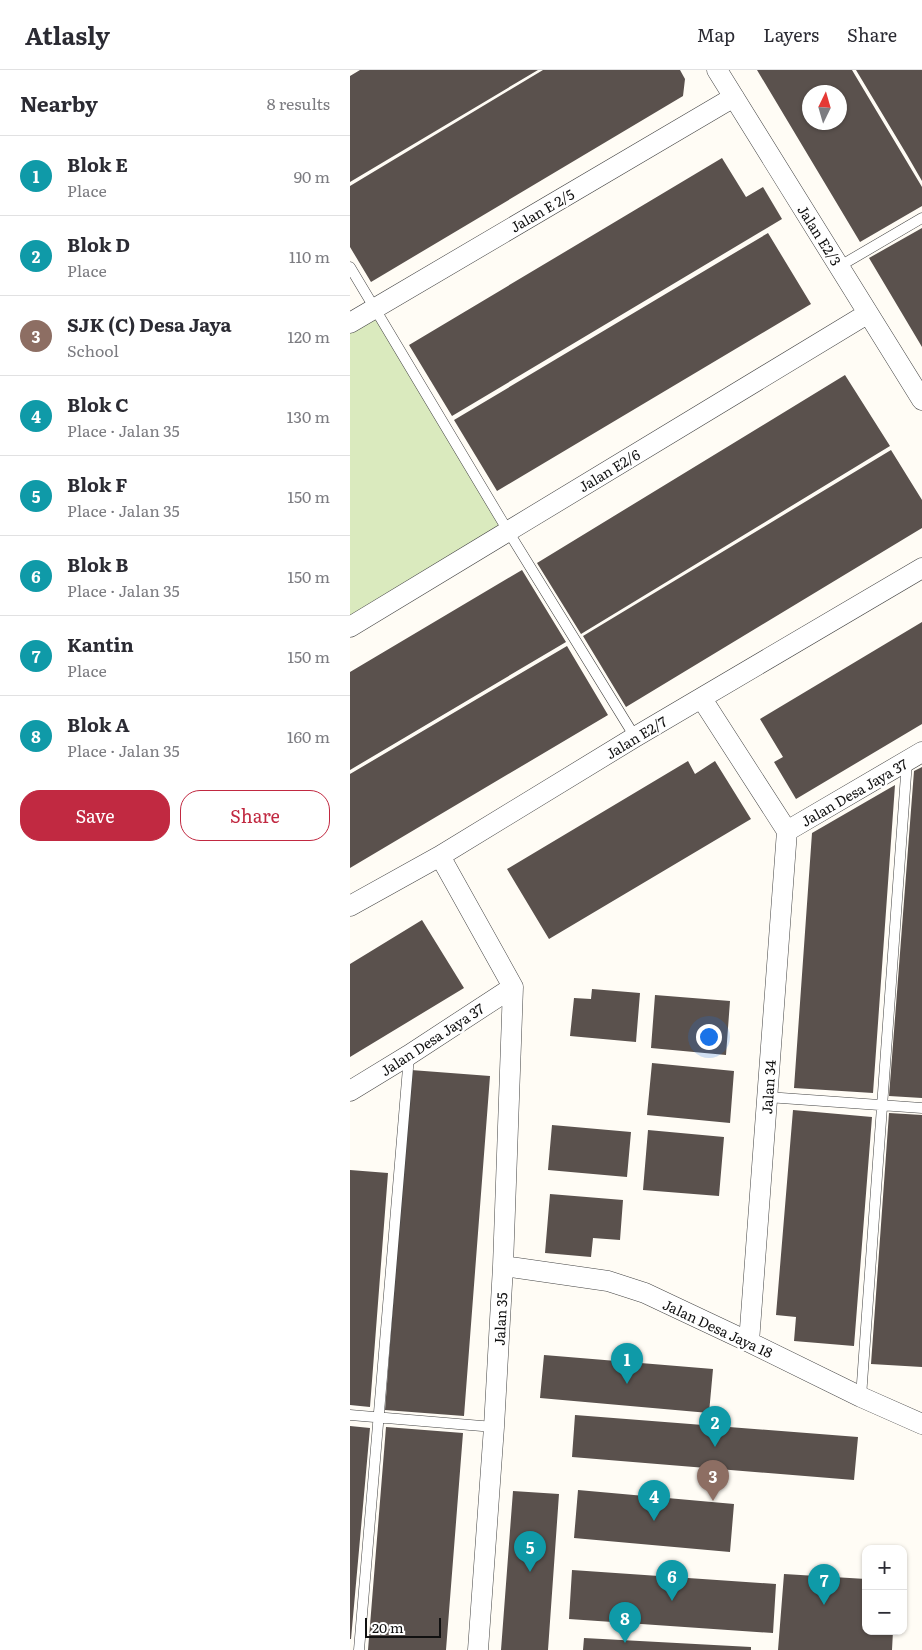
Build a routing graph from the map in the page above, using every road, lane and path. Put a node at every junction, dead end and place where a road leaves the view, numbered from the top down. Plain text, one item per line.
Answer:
1 (718, 70) edge
2 (734, 97) junction
3 (922, 218) edge
4 (840, 266) junction
5 (350, 267) edge
6 (375, 308) junction
7 (868, 314) junction
8 (350, 323) edge
9 (922, 400) edge
10 (508, 531) junction
11 (922, 568) edge
12 (350, 626) edge
13 (702, 699) junction
14 (635, 737) junction
15 (915, 756) edge
16 (787, 831) junction
17 (440, 856) junction
18 (350, 906) edge
19 (513, 987) junction
20 (409, 1055) junction
21 (350, 1091) edge
22 (767, 1097) junction
23 (882, 1105) junction
24 (922, 1108) edge
25 (503, 1266) junction
26 (749, 1342) junction
27 (861, 1397) junction
28 (350, 1415) edge
29 (378, 1418) junction
30 (922, 1424) edge
31 (494, 1427) junction
32 (359, 1650) edge
33 (478, 1650) edge

1 - 2 street, Jalan E2/3
2 - 4 street, Jalan E2/3
2 - 6 street, Jalan E 2/5
3 - 4 lane
4 - 7 street, Jalan E2/3
5 - 6 lane
6 - 8 street, Jalan E 2/5
6 - 10 lane
7 - 9 street, Jalan E2/3
7 - 10 street, Jalan E2/6
10 - 12 street, Jalan E2/6
10 - 14 lane
11 - 13 street, Jalan E2/7
13 - 14 street, Jalan E2/7
13 - 16 street
14 - 17 street, Jalan E2/7
15 - 16 street, Jalan Desa Jaya 37
15 - 23 lane
16 - 22 street, Jalan 34
17 - 18 street, Jalan E2/7
17 - 19 street
19 - 20 street, Jalan Desa Jaya 37
19 - 25 street, Jalan 35
20 - 21 street, Jalan Desa Jaya 37
20 - 29 lane
22 - 23 lane
22 - 26 street, Jalan 34
23 - 24 lane
23 - 27 lane
25 - 26 street, Jalan Desa Jaya 18
25 - 31 street, Jalan 35
26 - 27 street, Jalan Desa Jaya 18
27 - 30 street, Jalan Desa Jaya 18
28 - 29 lane
29 - 31 lane
29 - 32 lane
31 - 33 street, Jalan 35

